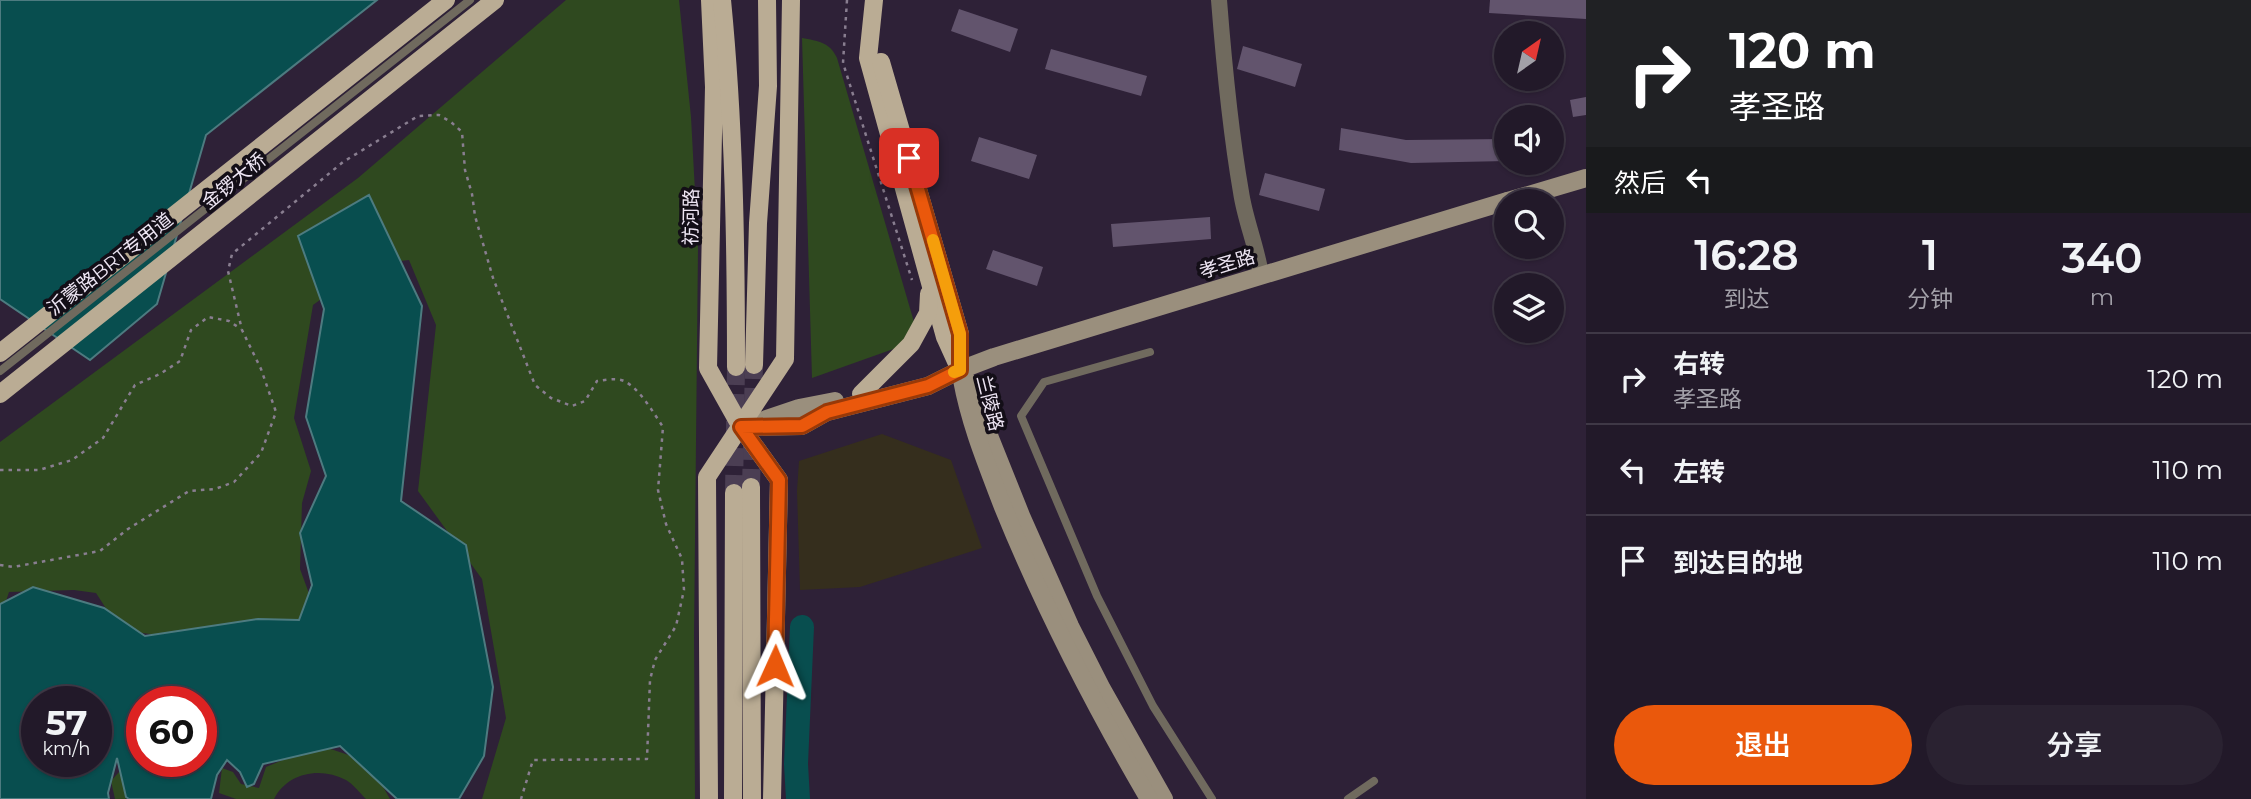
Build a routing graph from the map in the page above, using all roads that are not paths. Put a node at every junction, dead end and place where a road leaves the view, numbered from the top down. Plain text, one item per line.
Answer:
1 (446, 0) edge
2 (470, 0) edge
3 (495, 0) edge
4 (710, 0) edge
5 (722, 0) edge
6 (767, 0) edge
7 (784, 0) edge
8 (791, 0) edge
9 (874, 0) edge
10 (880, 0) edge
11 (1219, 0) edge
12 (792, 43) junction
13 (1586, 178) edge
14 (1586, 188) edge
15 (1548, 189) edge
16 (1564, 194) edge
17 (1494, 205) edge
18 (1494, 215) edge
19 (1261, 275) junction
20 (922, 286) junction
21 (1150, 352) dead end
22 (0, 353) edge
23 (754, 365) tunnel mouth
24 (736, 367) tunnel mouth
25 (0, 370) edge
26 (960, 370) junction
27 (0, 394) edge
28 (861, 394) junction
29 (741, 427) junction
30 (751, 487) tunnel mouth
31 (734, 493) tunnel mouth
32 (1374, 780) dead end
33 (709, 799) edge
34 (733, 799) edge
35 (751, 799) edge
36 (772, 799) edge
37 (1149, 799) edge
38 (1164, 799) edge
39 (1212, 799) edge
40 (1348, 799) edge

1 - 22 main road, 金锣大桥
2 - 25 lane, 沂蒙路BRT专用道
3 - 27 main road, 金锣大桥
4 - 29 main road, 祊河路
5 - 24 main road
6 - 23 main road
7 - 12 main road
8 - 12 main road
9 - 20 main road
10 - 26 main road
11 - 19 street
12 - 29 main road
13 - 15 main road, 孝圣路
14 - 16 main road
17 - 19 main road, 孝圣路
18 - 26 main road, 孝圣路
19 - 26 main road, 孝圣路
20 - 26 main road
20 - 28 main road
21 - 39 lane
26 - 28 main road, 孝圣路
26 - 29 main road, 孝圣路
26 - 37 main road, 兰陵路
26 - 38 main road, 兰陵路
28 - 29 main road, 孝圣路
29 - 33 main road
29 - 36 main road, 祊河路
30 - 35 main road
31 - 34 main road
32 - 40 lane

